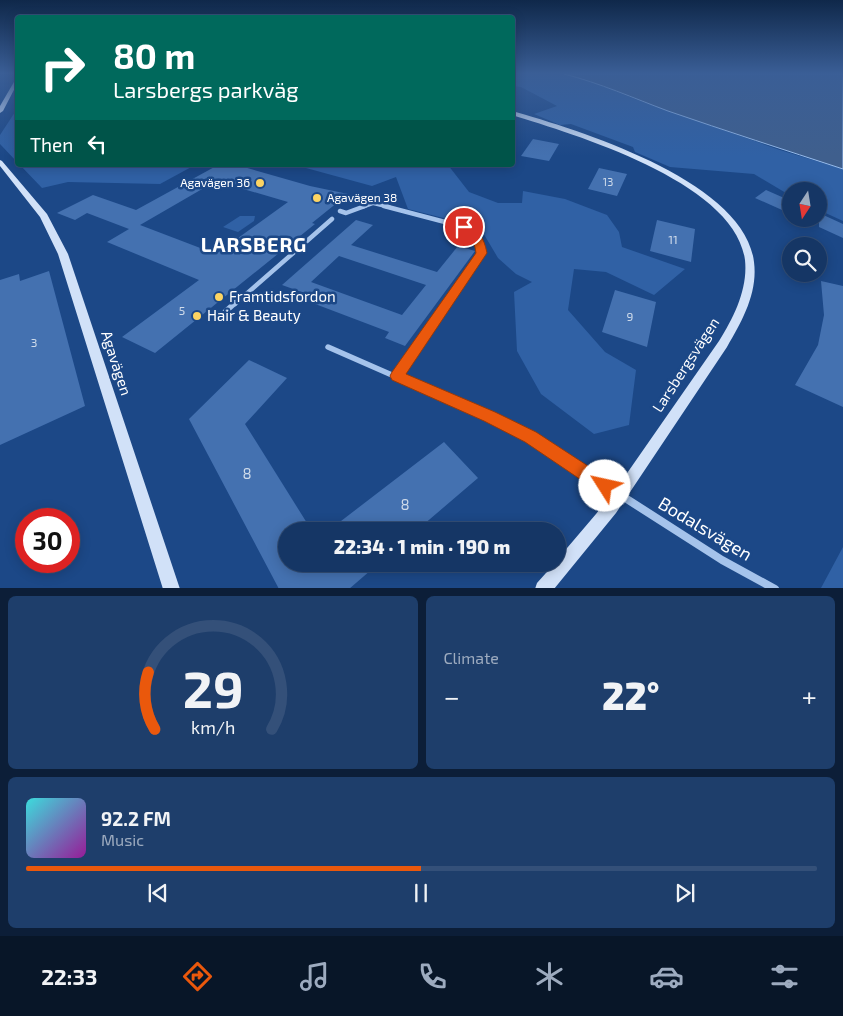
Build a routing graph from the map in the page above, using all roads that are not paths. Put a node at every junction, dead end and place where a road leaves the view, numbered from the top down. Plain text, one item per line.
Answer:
1 (515, 114) edge
2 (0, 162) edge
3 (340, 211) dead end
4 (332, 219) dead end
5 (225, 312) dead end
6 (328, 347) dead end
7 (397, 376) junction
8 (620, 496) junction
9 (172, 588) edge
10 (543, 588) edge
11 (775, 588) edge

1 - 8 street, Larsbergsvägen
2 - 9 street, Agavägen
3 - 7 street
4 - 5 street
6 - 7 street, Bodalsvägen
7 - 8 street, Bodalsvägen
8 - 10 street, Larsbergsvägen
8 - 11 street, Bodalsvägen

